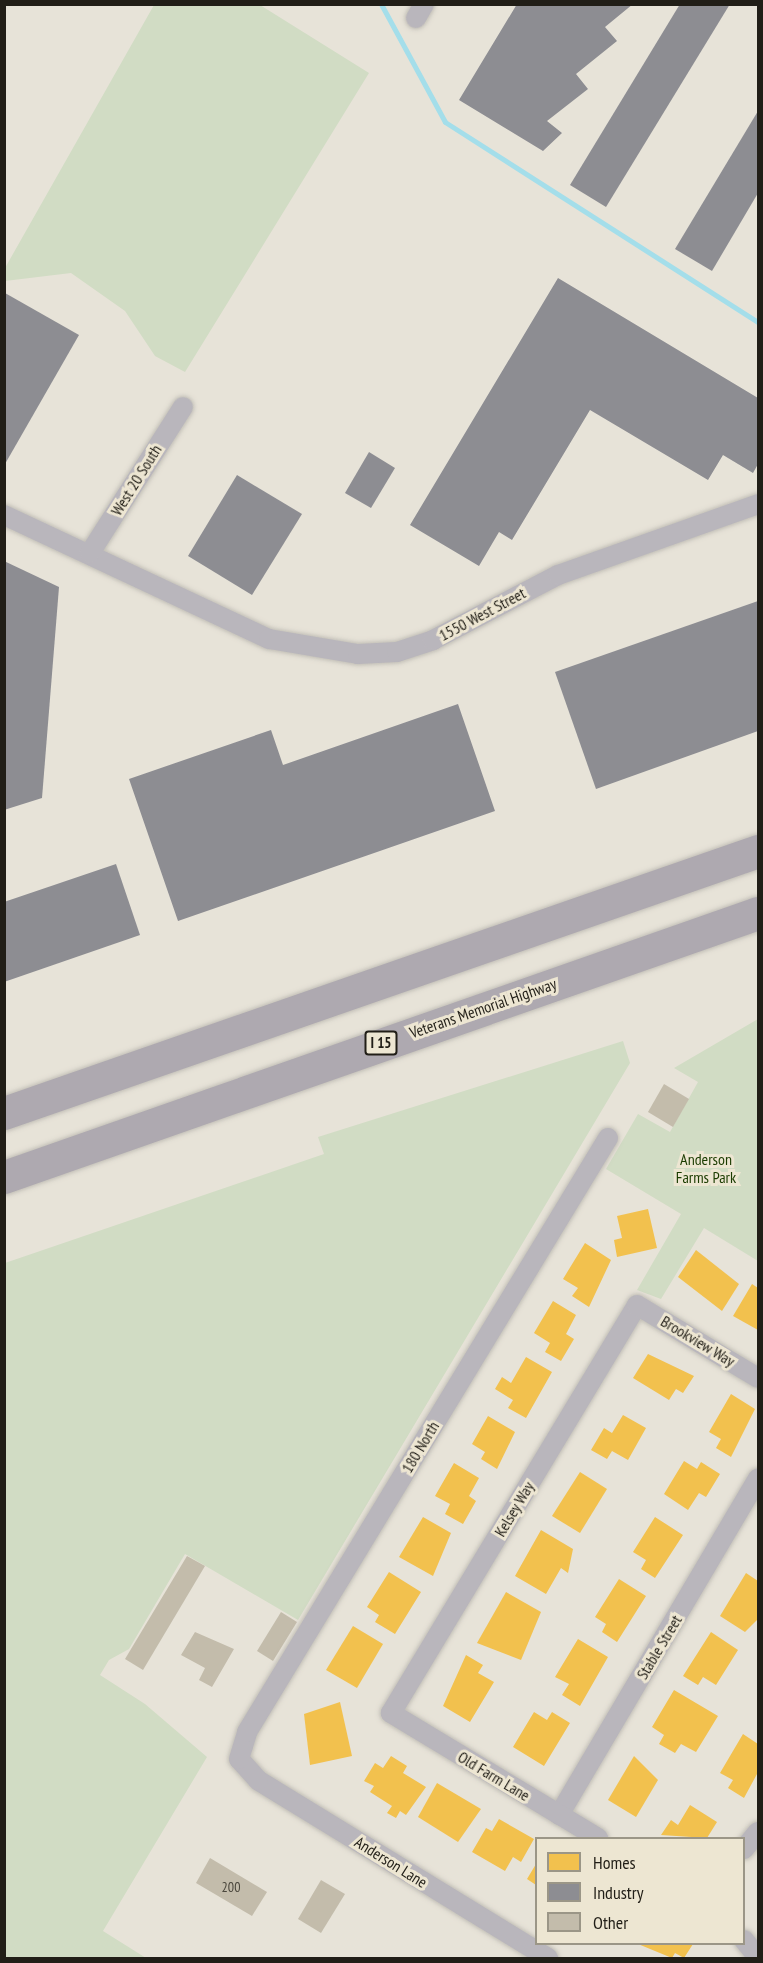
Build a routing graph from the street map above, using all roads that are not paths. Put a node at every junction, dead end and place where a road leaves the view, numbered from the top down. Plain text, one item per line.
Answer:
1 (183, 407) dead end
2 (759, 504) edge
3 (4, 515) edge
4 (90, 553) junction
5 (759, 851) edge
6 (759, 914) edge
7 (4, 1113) edge
8 (608, 1138) dead end
9 (4, 1176) edge
10 (637, 1305) joint
11 (759, 1378) edge
12 (759, 1479) edge
13 (391, 1713) joint
14 (239, 1759) joint
15 (559, 1815) junction
16 (759, 1832) edge
17 (595, 1837) edge
18 (745, 1848) edge
19 (745, 1941) edge
20 (759, 1957) edge
21 (548, 1959) edge

1 - 4 street, West 20 South
2 - 4 street, 1550 West Street
3 - 4 street, 1550 West Street
5 - 7 highway
6 - 9 highway, Veterans Memorial Highway / I 15
8 - 14 street, 180 North
10 - 11 street, Brookview Way
10 - 13 street, Kelsey Way
12 - 15 street, Stable Street
13 - 15 street, Old Farm Lane
14 - 21 street, Anderson Lane
15 - 17 street, Old Farm Lane
16 - 18 street
19 - 20 street

